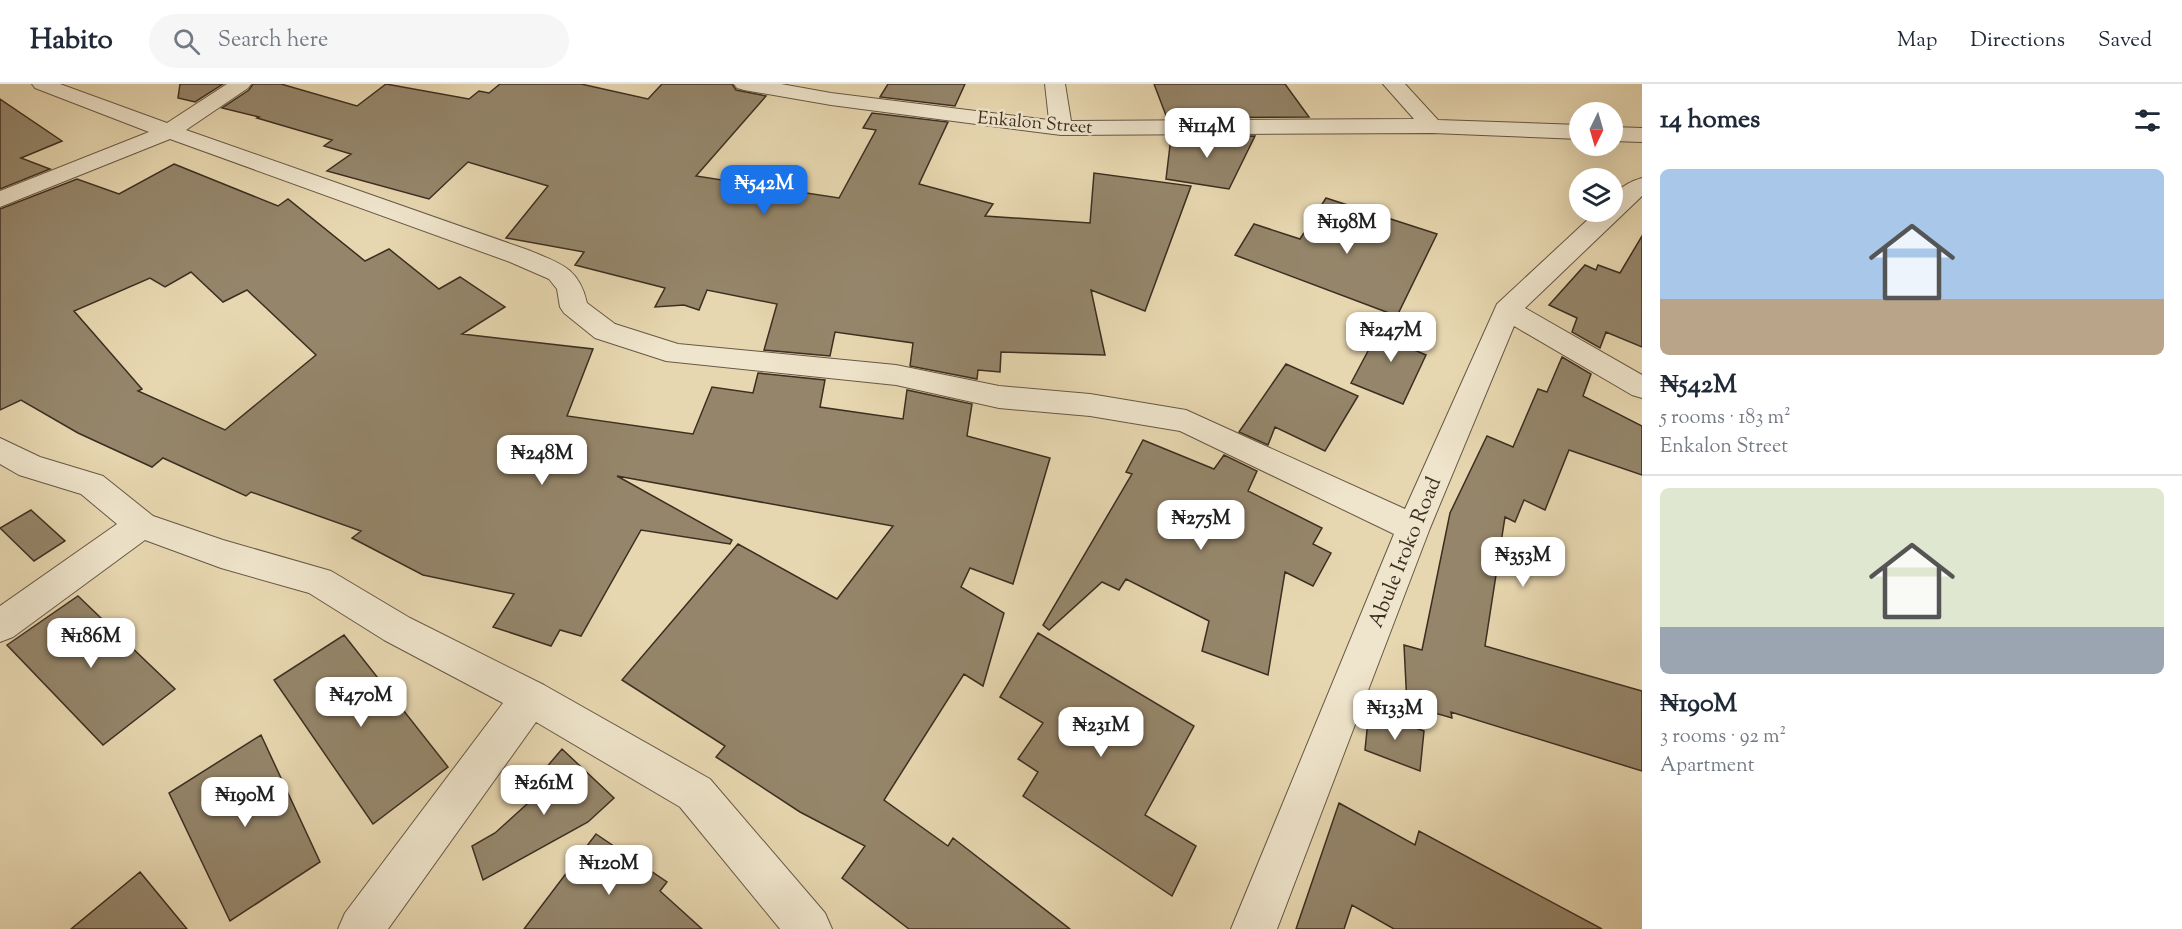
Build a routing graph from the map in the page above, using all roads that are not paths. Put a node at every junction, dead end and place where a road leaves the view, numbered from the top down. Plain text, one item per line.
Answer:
1 (42, 84) edge
2 (241, 84) edge
3 (744, 84) edge
4 (1055, 84) edge
5 (1394, 84) edge
6 (1432, 126) junction
7 (1061, 128) junction
8 (168, 132) junction
9 (1569, 132) edge
10 (1623, 134) edge
11 (1642, 135) edge
12 (1642, 185) edge
13 (1623, 199) edge
14 (0, 200) edge
15 (1599, 222) edge
16 (1507, 310) junction
17 (1642, 388) edge
18 (0, 450) edge
19 (141, 525) junction
20 (1413, 528) junction
21 (0, 626) edge
22 (530, 698) junction
23 (361, 929) edge
24 (809, 929) edge
25 (1254, 929) edge

1 - 8 street
2 - 8 street
3 - 7 street, Enkalon Street
4 - 7 street
5 - 6 street
6 - 7 street, Enkalon Street
6 - 9 street, Enkalon Street
8 - 14 street
8 - 20 street
10 - 11 street
12 - 13 street, Abule Iroko Road
15 - 16 street, Abule Iroko Road
16 - 17 street
16 - 20 street, Abule Iroko Road
18 - 19 street
19 - 21 street
19 - 22 street
20 - 25 street, Abule Iroko Road
22 - 23 street
22 - 24 street

